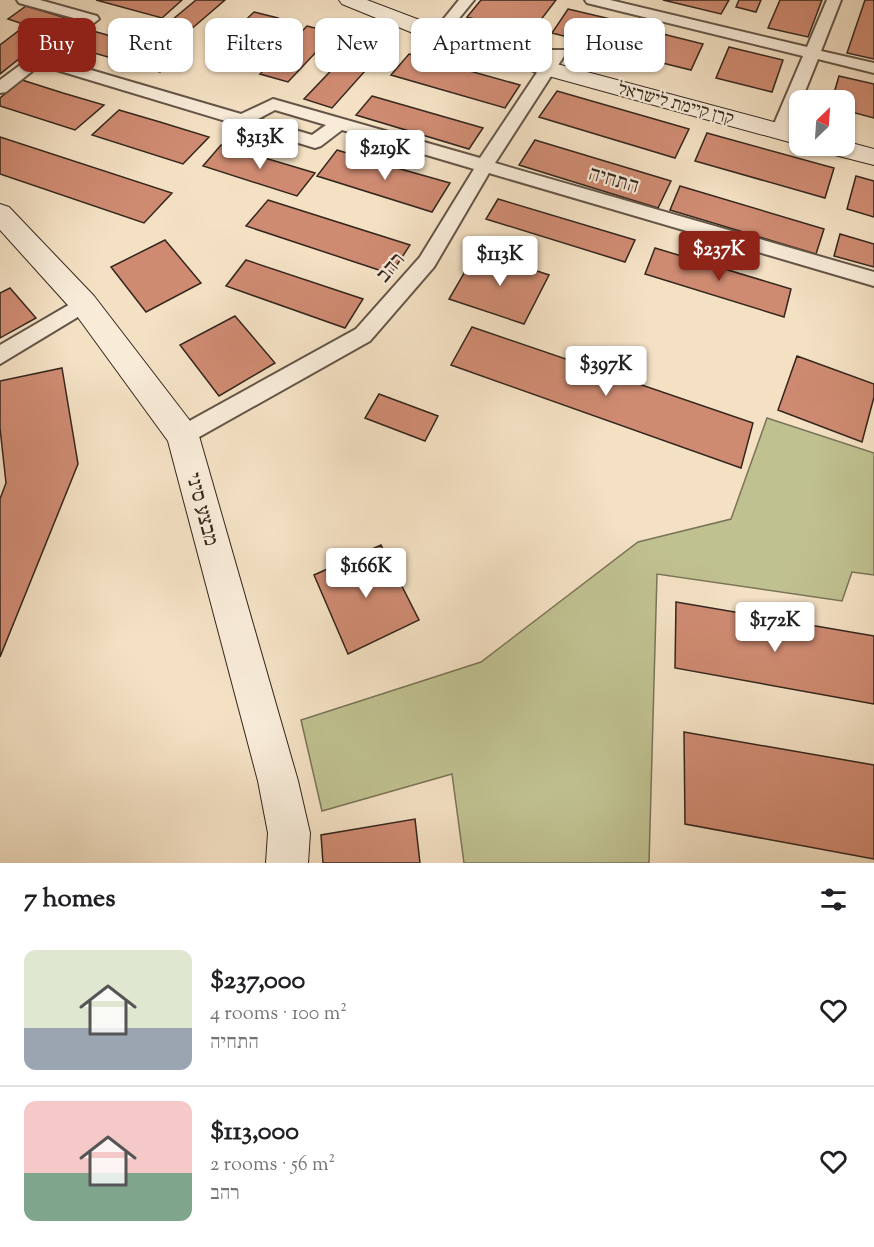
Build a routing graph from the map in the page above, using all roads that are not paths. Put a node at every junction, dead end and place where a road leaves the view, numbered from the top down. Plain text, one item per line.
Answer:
1 (24, 0) edge
2 (349, 0) edge
3 (394, 0) edge
4 (467, 0) edge
5 (592, 0) edge
6 (834, 0) edge
7 (88, 18) edge
8 (411, 18) edge
9 (426, 18) edge
10 (452, 18) edge
11 (811, 52) junction
12 (554, 61) joint
13 (874, 68) edge
14 (22, 72) edge
15 (80, 72) edge
16 (0, 88) edge
17 (801, 90) edge
18 (243, 120) junction
19 (340, 123) junction
20 (789, 124) edge
21 (855, 133) edge
22 (874, 138) edge
23 (855, 152) edge
24 (874, 157) edge
25 (485, 165) junction
26 (0, 213) edge
27 (874, 279) edge
28 (84, 304) junction
29 (0, 356) edge
30 (183, 436) junction
31 (287, 863) edge

1 - 7 street
2 - 8 street, קרן קיימת לישראל
3 - 9 street, קרן קיימת לישראל
4 - 10 street
5 - 11 street
6 - 11 street
11 - 13 street
11 - 17 street
12 - 20 street, קרן קיימת לישראל
12 - 25 street, רהב
14 - 16 street
15 - 18 street
18 - 19 street, התחיה
18 - 19 street
19 - 25 street, התחיה
21 - 22 street
23 - 24 street
25 - 27 street, התחיה
25 - 30 street, רהב
26 - 28 street, מבצע סיני
28 - 29 street
28 - 30 street, מבצע סיני
30 - 31 street, מבצע סיני

